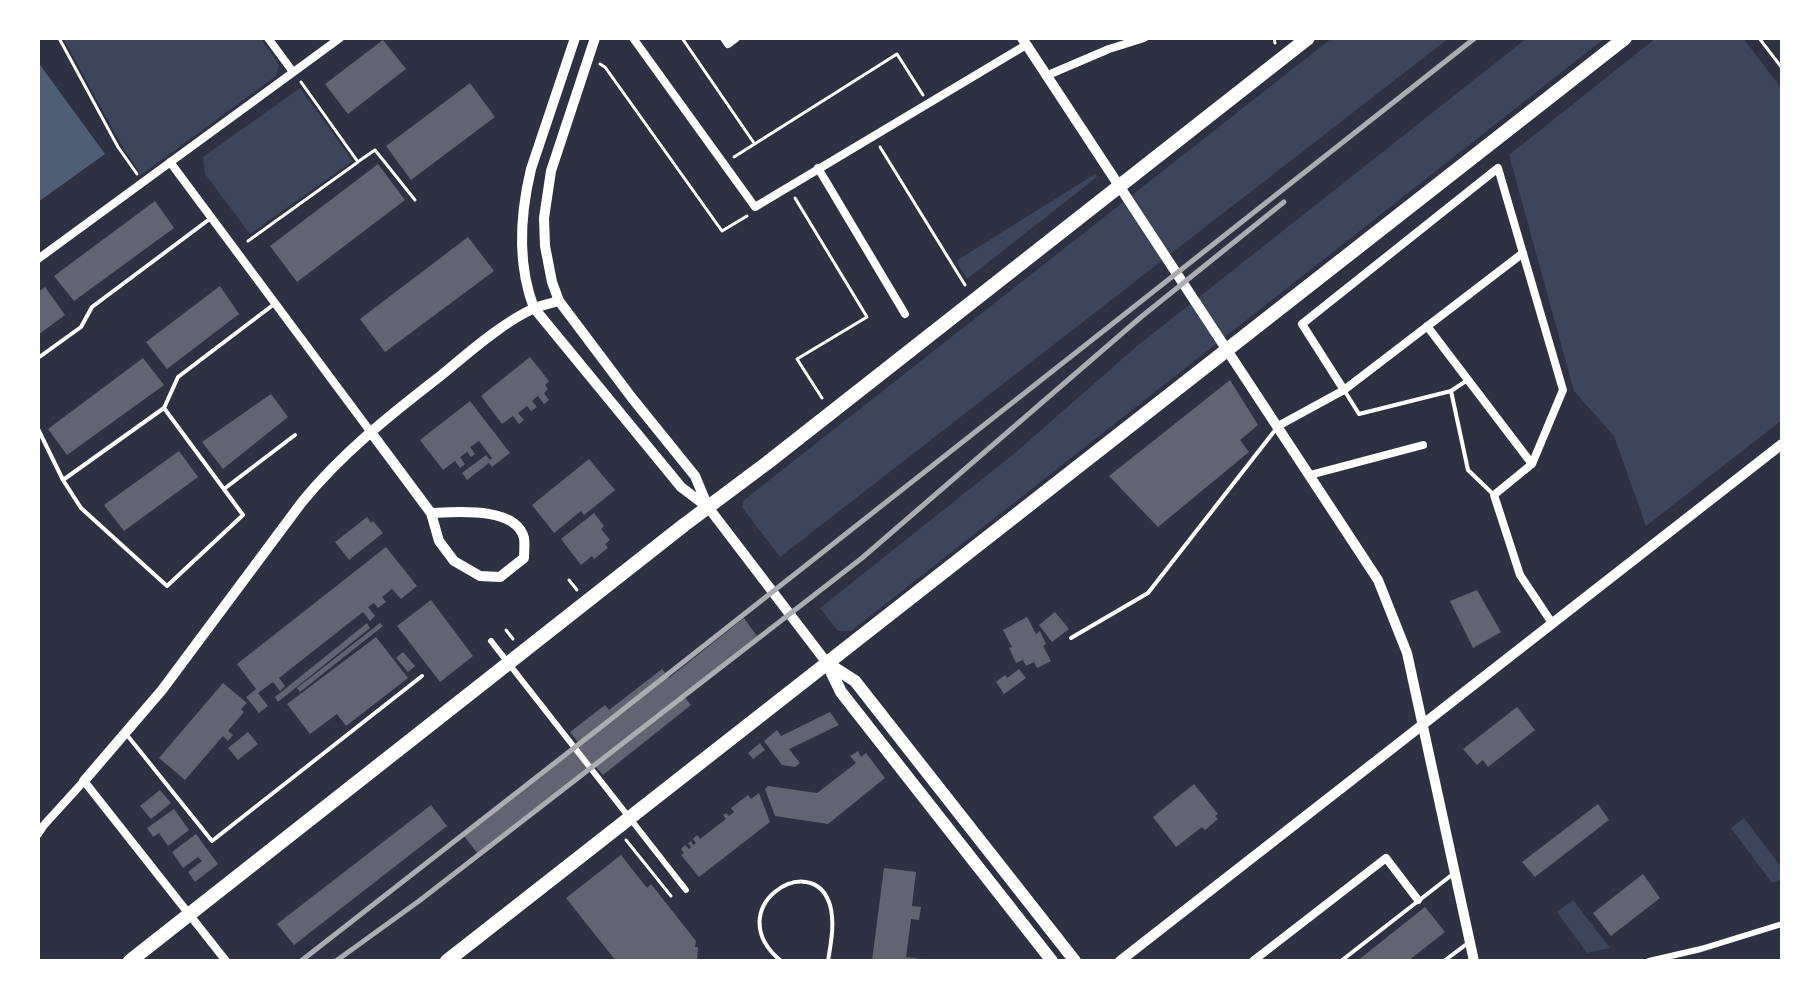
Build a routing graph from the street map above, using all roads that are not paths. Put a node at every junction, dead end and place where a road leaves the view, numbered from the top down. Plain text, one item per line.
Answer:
1 (268, 38) edge
2 (340, 38) edge
3 (575, 38) edge
4 (595, 38) edge
5 (633, 38) edge
6 (724, 38) edge
7 (736, 38) edge
8 (1144, 38) edge
9 (1308, 38) edge
10 (1625, 38) edge
11 (1024, 42) edge
12 (293, 72) junction
13 (1048, 75) junction
14 (170, 162) junction
15 (818, 168) junction
16 (211, 218) junction
17 (1523, 253) junction
18 (38, 259) edge
19 (559, 301) junction
20 (275, 303) junction
21 (534, 308) junction
22 (905, 314) dead end
23 (1427, 326) junction
24 (38, 358) edge
25 (1469, 379) junction
26 (1344, 390) junction
27 (1451, 391) junction
28 (164, 408) junction
29 (1278, 426) junction
30 (38, 429) edge
31 (370, 431) junction
32 (295, 435) dead end
33 (1782, 444) edge
34 (1423, 445) dead end
35 (1532, 464) junction
36 (1310, 475) junction
37 (63, 480) junction
38 (224, 489) junction
39 (1494, 495) junction
40 (431, 513) junction
41 (712, 513) junction
42 (1552, 623) junction
43 (1071, 638) dead end
44 (491, 641) dead end
45 (823, 658) junction
46 (422, 676) dead end
47 (1422, 725) junction
48 (126, 733) junction
49 (84, 781) junction
50 (38, 834) edge
51 (1455, 872) junction
52 (686, 890) dead end
53 (1418, 900) junction
54 (1782, 924) edge
55 (1470, 941) junction
56 (130, 961) edge
57 (226, 961) edge
58 (447, 961) edge
59 (781, 961) edge
60 (828, 961) edge
61 (1052, 961) edge
62 (1075, 961) edge
63 (1120, 961) edge
64 (1253, 961) edge
65 (1341, 961) edge
66 (1444, 961) edge
67 (1474, 961) edge
68 (1649, 961) edge

1 - 12 street
2 - 12 street
3 - 21 street
4 - 19 street
5 - 15 street
6 - 7 street
8 - 13 street
9 - 41 highway
10 - 45 highway
11 - 13 street
11 - 15 street
12 - 14 street
13 - 29 street
14 - 16 street
14 - 18 street
15 - 22 street
16 - 20 street
16 - 24 lane
17 - 23 street
17 - 26 street
17 - 35 street
19 - 21 street
19 - 41 street
20 - 28 lane
20 - 31 street
21 - 31 street
21 - 41 street
23 - 25 street
23 - 26 street
25 - 27 lane
25 - 35 street
26 - 27 lane
26 - 29 street
27 - 39 lane
28 - 37 lane
28 - 38 lane
29 - 36 street
29 - 43 lane
30 - 37 lane
31 - 40 street
31 - 48 street
32 - 38 lane
33 - 42 street
34 - 36 street
35 - 39 street
36 - 47 street
37 - 38 lane
39 - 42 street
40 - 40 street
41 - 45 street
41 - 56 highway
42 - 47 street
44 - 52 street
45 - 58 highway
45 - 61 main road
45 - 62 main road
46 - 48 lane
47 - 51 street
47 - 63 street
48 - 49 street
49 - 50 street
49 - 57 street
51 - 53 lane
51 - 55 street
53 - 64 street
53 - 65 lane
54 - 68 street
55 - 66 lane
55 - 67 street
59 - 60 lane

